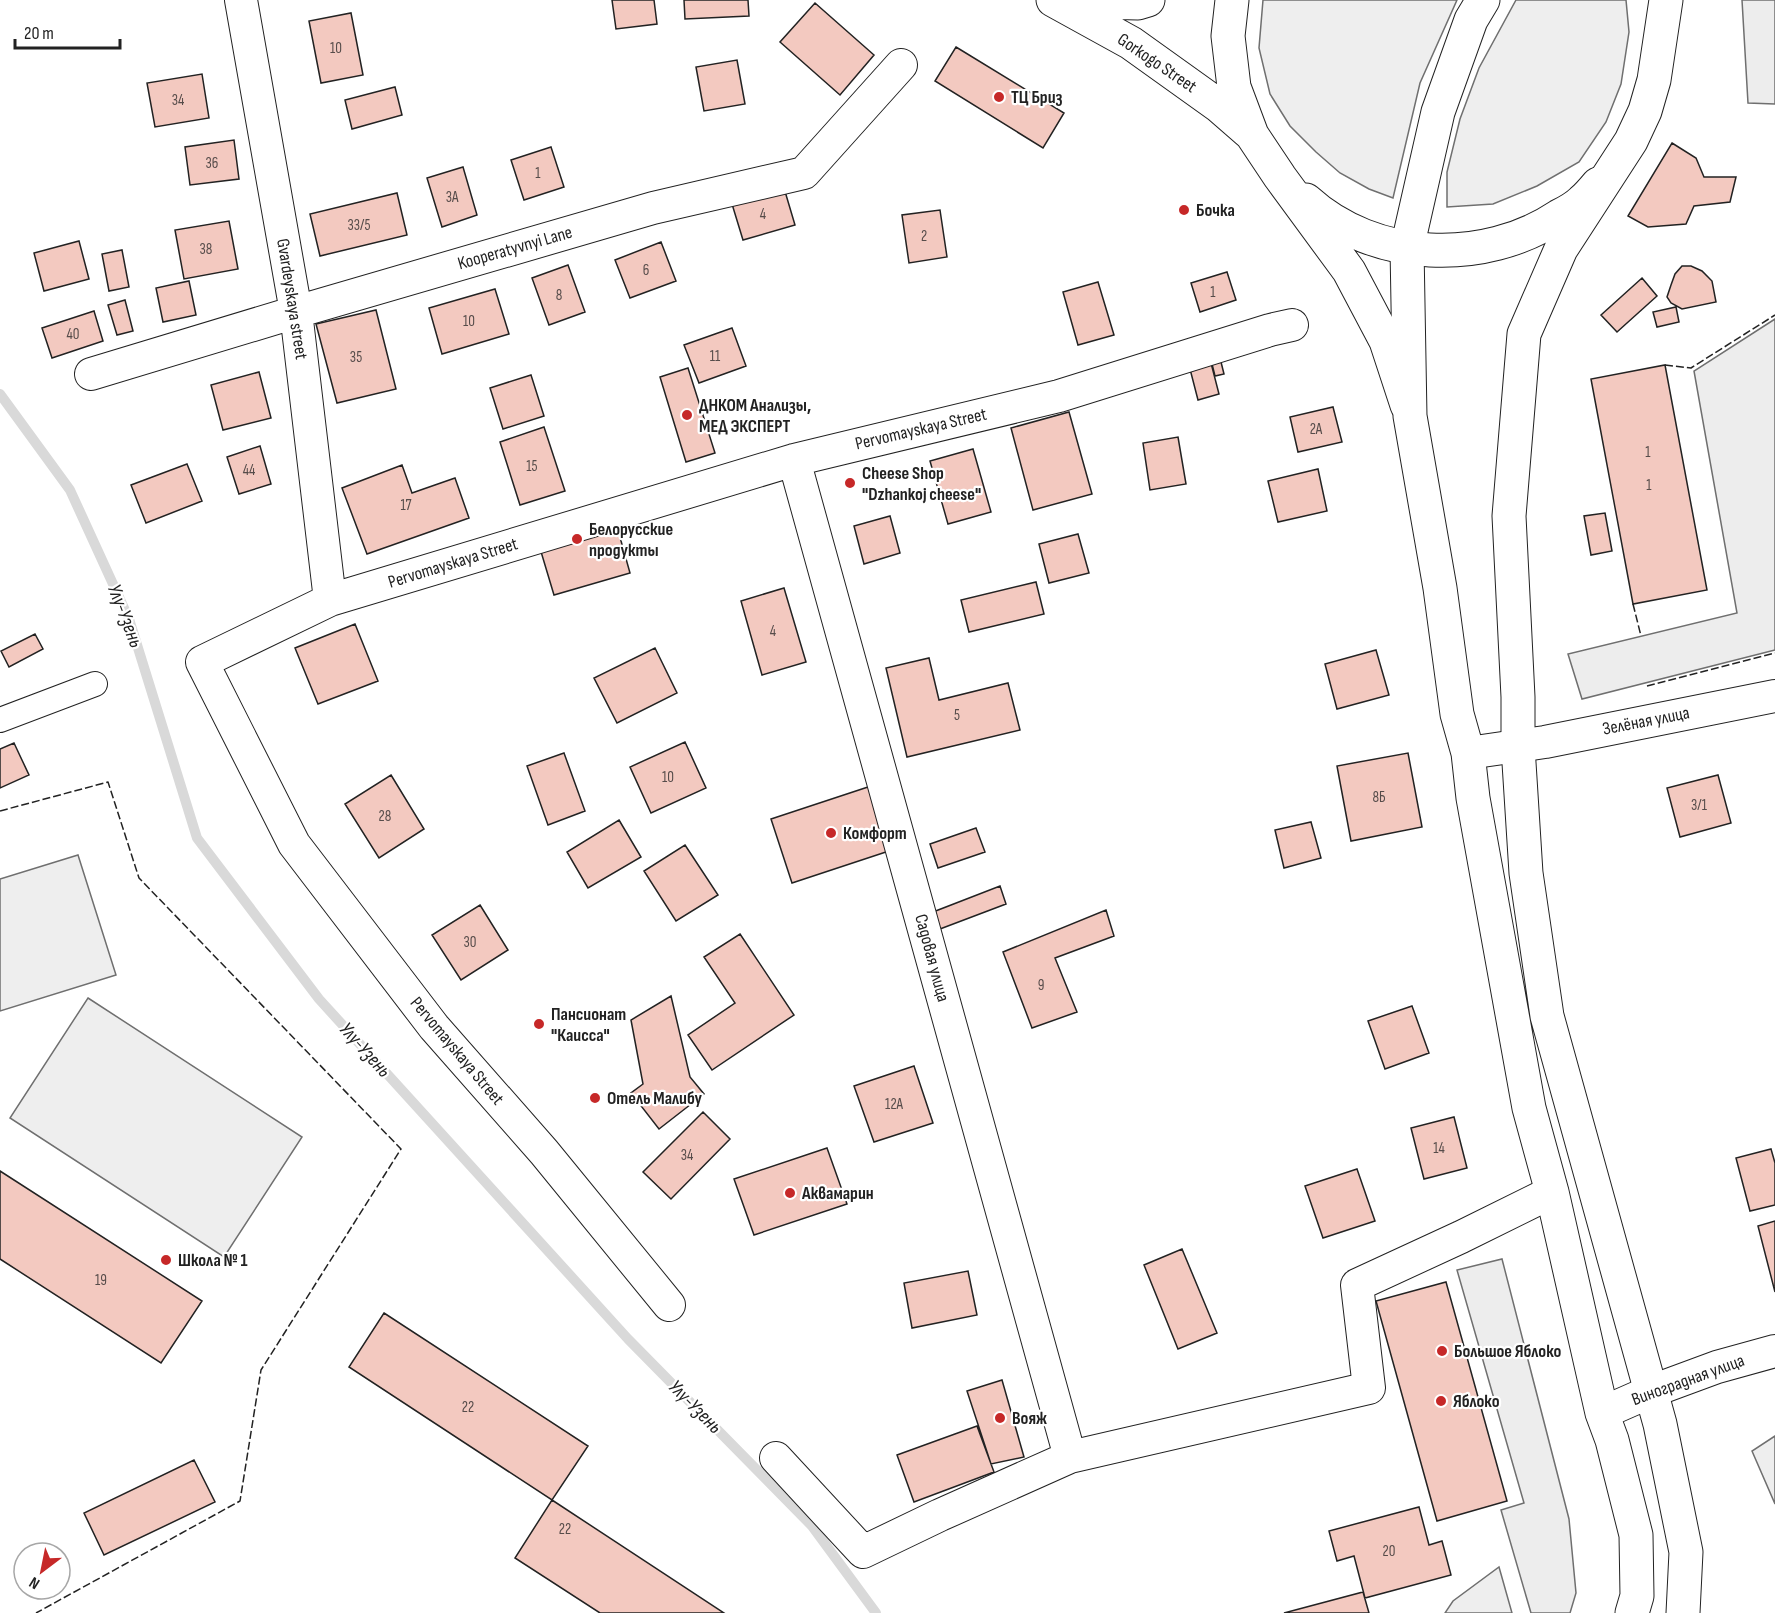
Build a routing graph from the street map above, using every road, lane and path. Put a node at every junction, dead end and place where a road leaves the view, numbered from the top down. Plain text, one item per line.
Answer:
1 (241, 0) edge
2 (1148, 0) edge
3 (1233, 0) edge
4 (1483, 0) edge
5 (1653, 0) edge
6 (1666, 0) edge
7 (1055, 1) edge
8 (1659, 48) junction
9 (901, 65) dead end
10 (1252, 135) junction
11 (1614, 168) junction
12 (1280, 177) junction
13 (1407, 248) junction
14 (296, 312) junction
15 (1292, 325) dead end
16 (91, 374) dead end
17 (1410, 416) junction
18 (794, 460) junction
19 (330, 600) junction
20 (96, 684) dead end
21 (1775, 696) edge
22 (0, 720) edge
23 (1518, 747) junction
24 (1468, 753) junction
25 (1552, 1192) junction
26 (669, 1305) dead end
27 (1775, 1351) edge
28 (1652, 1391) junction
29 (1602, 1413) junction
30 (1070, 1457) junction
31 (776, 1458) dead end
32 (1632, 1613) edge
33 (1683, 1613) edge

1 - 14 street, Gvardeyskaya street
2 - 7 main road, Gorkogo Street
3 - 10 main road
4 - 13 main road
5 - 8 main road
6 - 8 main road
7 - 10 main road, Gorkogo Street
8 - 11 main road
9 - 14 street, Kooperatyvnyi Lane
10 - 12 main road
11 - 13 main road
11 - 23 main road
12 - 13 main road
12 - 17 main road
13 - 17 main road
14 - 16 street, Kooperatyvnyi Lane
14 - 19 street, Gvardeyskaya street
15 - 18 street, Pervomayskaya Street
17 - 24 main road
18 - 19 street, Pervomayskaya Street
18 - 30 street, Садовая улица
19 - 26 street, Pervomayskaya Street
20 - 22 street
21 - 23 street, Зелёная улица
23 - 24 street, Зелёная улица
23 - 28 main road
24 - 25 main road
25 - 29 main road
25 - 30 street
27 - 28 street, Виноградная улица
28 - 29 street, Виноградная улица
28 - 33 main road
29 - 32 main road
30 - 31 street

